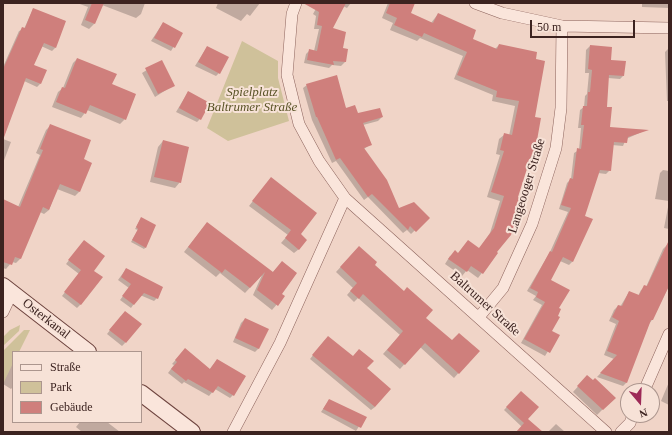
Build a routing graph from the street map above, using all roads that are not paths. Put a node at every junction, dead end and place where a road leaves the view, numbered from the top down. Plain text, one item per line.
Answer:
1 (296, 3) edge
2 (475, 3) edge
3 (562, 26) junction
4 (669, 28) edge
5 (345, 198) junction
6 (8, 290) edge
7 (3, 312) edge
8 (480, 317) junction
9 (669, 334) edge
10 (87, 351) edge
11 (648, 383) edge
12 (142, 394) edge
13 (630, 423) edge
14 (192, 432) edge
15 (233, 432) edge
16 (606, 432) edge
17 (621, 432) edge

1 - 5 street, Baltrumer Straße
2 - 3 street
3 - 4 street
3 - 8 street, Langeooger Straße
5 - 8 street, Baltrumer Straße
5 - 15 street
6 - 7 street
6 - 10 main road, Osterkanal
8 - 16 street, Baltrumer Straße
9 - 11 street
12 - 14 main road
13 - 17 street

